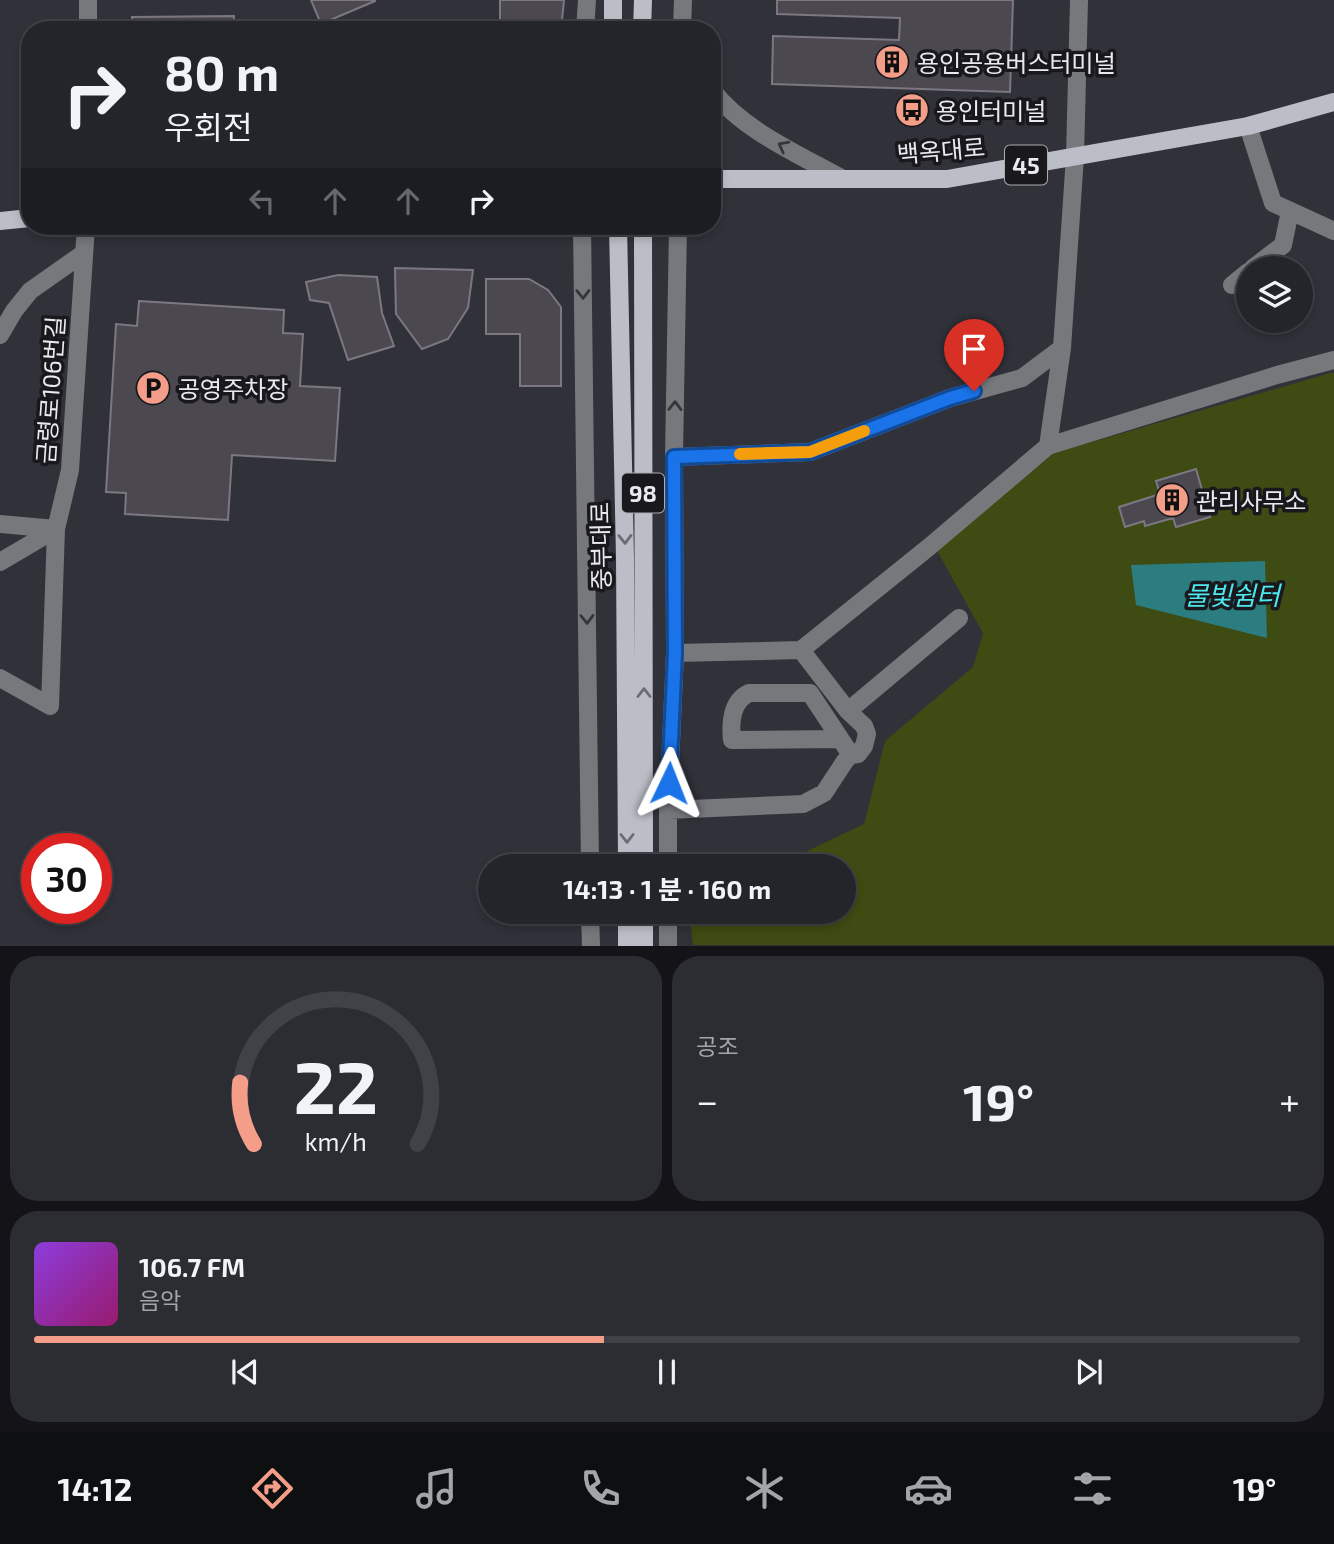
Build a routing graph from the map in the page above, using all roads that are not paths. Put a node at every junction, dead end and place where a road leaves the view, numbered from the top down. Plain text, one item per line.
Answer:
1 (88, 0) edge
2 (587, 0) edge
3 (682, 0) edge
4 (1079, 0) edge
5 (88, 21) edge
6 (586, 21) edge
7 (682, 21) edge
8 (721, 100) edge
9 (1334, 102) edge
10 (1248, 126) junction
11 (1075, 156) junction
12 (721, 179) edge
13 (843, 179) junction
14 (1290, 211) junction
15 (21, 219) edge
16 (0, 221) edge
17 (1334, 231) edge
18 (85, 235) edge
19 (582, 235) edge
20 (618, 235) edge
21 (643, 235) edge
22 (678, 235) edge
23 (84, 253) junction
24 (1269, 256) edge
25 (1236, 281) edge
26 (1231, 285) dead end
27 (0, 335) edge
28 (1062, 348) junction
29 (1334, 360) edge
30 (1048, 446) junction
31 (674, 457) junction
32 (0, 524) edge
33 (56, 529) junction
34 (0, 562) edge
35 (959, 618) dead end
36 (801, 650) junction
37 (675, 653) junction
38 (0, 678) edge
39 (848, 711) junction
40 (840, 739) junction
41 (851, 755) junction
42 (635, 761) junction
43 (668, 810) junction
44 (590, 854) edge
45 (628, 854) edge
46 (643, 854) edge
47 (668, 854) edge
48 (590, 924) edge
49 (627, 924) edge
50 (644, 924) edge
51 (668, 924) edge
52 (591, 946) edge
53 (627, 946) edge
54 (644, 946) edge
55 (667, 946) edge

1 - 5 street
2 - 6 street
3 - 7 street
4 - 11 street
13 -> 8 street
9 - 10 main road, 백옥대로 / 45
10 - 11 main road, 백옥대로 / 45
10 - 14 street
11 - 13 main road, 백옥대로 / 45
11 - 28 street
12 - 13 main road, 백옥대로 / 45
14 - 17 street
14 - 24 street
15 - 16 main road
18 - 23 street, 금령로106번길
19 -> 44 street
20 -> 42 main road, 중부대로 / 98
42 -> 21 main road, 중부대로 / 98
31 -> 22 street
23 - 27 street, 금령로106번길
23 - 33 street, 금령로106번길
25 - 26 street
28 - 30 street
28 - 31 street
29 - 30 street
30 - 36 street
31 - 37 street
32 - 33 street
33 - 34 street
33 - 38 street, 금령로106번길
35 - 39 street
36 - 37 street
36 - 39 street
37 - 43 street
39 - 41 street
40 - 40 street
40 - 41 street
41 - 43 street
42 -> 45 main road, 중부대로 / 98
42 - 46 main road, 중부대로 / 98
43 - 47 street
48 - 52 street
49 - 53 main road
50 - 54 main road
51 - 55 street

